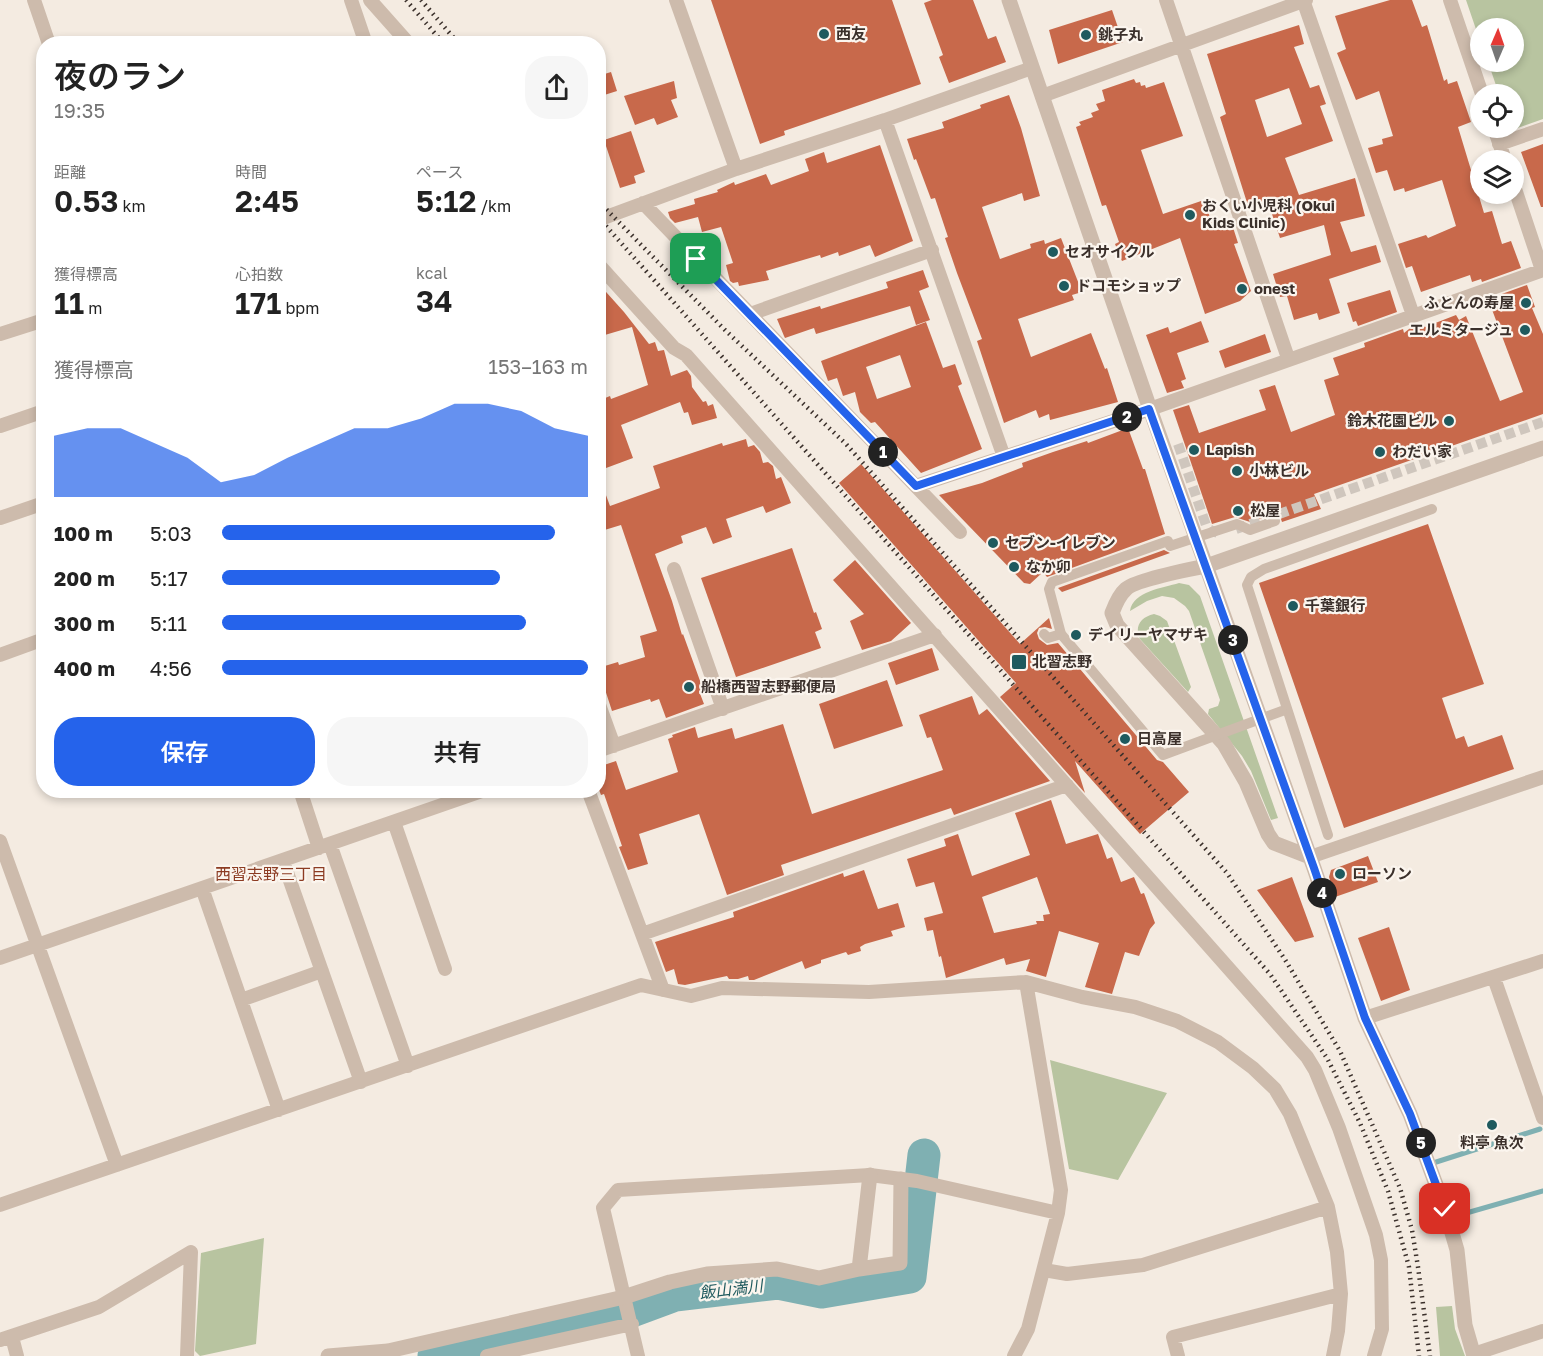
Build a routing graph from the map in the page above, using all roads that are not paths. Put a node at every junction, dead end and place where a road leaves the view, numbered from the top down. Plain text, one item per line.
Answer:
1 (34, 0) edge
2 (351, 0) edge
3 (370, 0) edge
4 (676, 0) edge
5 (1008, 0) edge
6 (1166, 0) edge
7 (1304, 0) edge
8 (1450, 0) edge
9 (46, 36) edge
10 (363, 36) edge
11 (402, 36) edge
12 (1181, 45) junction
13 (1032, 68) junction
14 (1479, 84) edge
15 (1042, 96) junction
16 (885, 120) junction
17 (1543, 129) edge
18 (1497, 138) edge
19 (1499, 144) junction
20 (1501, 150) edge
21 (736, 169) junction
22 (643, 203) junction
23 (1520, 204) edge
24 (606, 217) edge
25 (932, 250) junction
26 (1542, 270) edge
27 (606, 273) edge
28 (750, 314) junction
29 (1413, 315) junction
30 (36, 323) edge
31 (0, 334) edge
32 (1288, 358) junction
33 (1149, 409) junction
34 (36, 414) edge
35 (0, 426) edge
36 (1543, 448) edge
37 (1004, 457) junction
38 (916, 486) junction
39 (36, 506) edge
40 (1432, 510) dead end
41 (0, 518) edge
42 (1275, 521) dead end
43 (960, 532) dead end
44 (1196, 537) junction
45 (1206, 566) junction
46 (674, 569) dead end
47 (1044, 634) dead end
48 (1061, 634) junction
49 (935, 635) junction
50 (36, 642) edge
51 (0, 655) edge
52 (723, 709) junction
53 (1282, 711) dead end
54 (606, 724) edge
55 (614, 746) junction
56 (606, 748) edge
57 (1543, 777) edge
58 (1068, 785) junction
59 (304, 798) edge
60 (462, 798) edge
61 (591, 798) edge
62 (394, 822) junction
63 (1328, 835) dead end
64 (0, 841) edge
65 (325, 846) junction
66 (1310, 857) junction
67 (283, 861) junction
68 (202, 888) junction
69 (642, 934) junction
70 (37, 945) junction
71 (0, 958) edge
72 (1543, 961) edge
73 (445, 969) dead end
74 (322, 970) junction
75 (1494, 978) junction
76 (1026, 982) junction
77 (663, 990) junction
78 (241, 1000) junction
79 (1365, 1018) junction
80 (408, 1066) junction
81 (361, 1082) junction
82 (279, 1110) junction
83 (1543, 1118) edge
84 (117, 1165) junction
85 (870, 1175) junction
86 (901, 1179) junction
87 (0, 1205) edge
88 (1328, 1207) junction
89 (1058, 1213) junction
90 (859, 1269) junction
91 (1044, 1270) junction
92 (1341, 1294) junction
93 (625, 1301) junction
94 (632, 1324) junction
95 (1543, 1331) edge
96 (6, 1338) edge
97 (1474, 1355) edge
98 (17, 1356) edge
99 (187, 1356) edge
100 (328, 1356) edge
101 (487, 1356) edge
102 (638, 1356) edge
103 (1014, 1356) edge
104 (1178, 1356) edge
105 (1333, 1356) edge
106 (1374, 1356) edge

1 - 9 street
2 - 10 street
3 - 11 street
4 - 21 street
5 - 13 street
6 - 12 street
7 - 12 street
7 - 29 street
8 - 14 street
12 - 15 street
12 - 32 street
13 - 15 street
13 - 16 street
15 - 33 street
16 - 21 street
16 - 25 street
17 - 19 street
18 - 19 street
19 - 20 street
21 - 22 street
22 - 24 street
22 - 28 street
23 - 26 street
25 - 28 street
25 - 37 street
26 - 29 street
27 - 49 street
28 - 38 street
29 - 32 street
30 - 31 street
32 - 33 street
33 - 37 street
33 - 44 street
34 - 35 street
36 - 45 street
37 - 38 street
38 - 43 street
39 - 41 street
40 - 63 street
42 - 44 street, bridge
44 - 45 street
44 - 48 street, bridge
45 - 66 street
45 - 66 street
46 - 52 street
47 - 48 street
48 - 53 street, bridge
49 - 52 street
49 - 58 street
50 - 51 street
52 - 55 street
54 - 55 street
55 - 56 street
57 - 66 street
58 - 69 street
58 - 106 street
59 - 65 street
60 - 62 street
61 - 69 street
62 - 65 street
62 - 73 street
64 - 70 street
65 - 67 street
65 - 80 street
66 - 79 street
67 - 68 street
67 - 74 street
68 - 70 street
68 - 78 street
69 - 77 street
70 - 71 street
70 - 84 street
72 - 75 street
74 - 78 street
74 - 81 street
75 - 79 street
75 - 83 street
76 - 77 street
76 - 88 street
76 - 89 street
77 - 80 street
78 - 82 street
79 - 97 street
80 - 81 street
81 - 82 street
82 - 84 street
84 - 87 street
85 - 86 street
85 - 90 street
85 - 93 street
86 - 89 street
86 - 90 street
88 - 91 street
88 - 92 street
89 - 91 street
90 - 93 street
91 - 103 street
92 - 104 street
92 - 105 street
93 - 94 street
93 - 100 street
94 - 101 street
94 - 102 street
95 - 97 street
96 - 98 street
96 - 99 street

